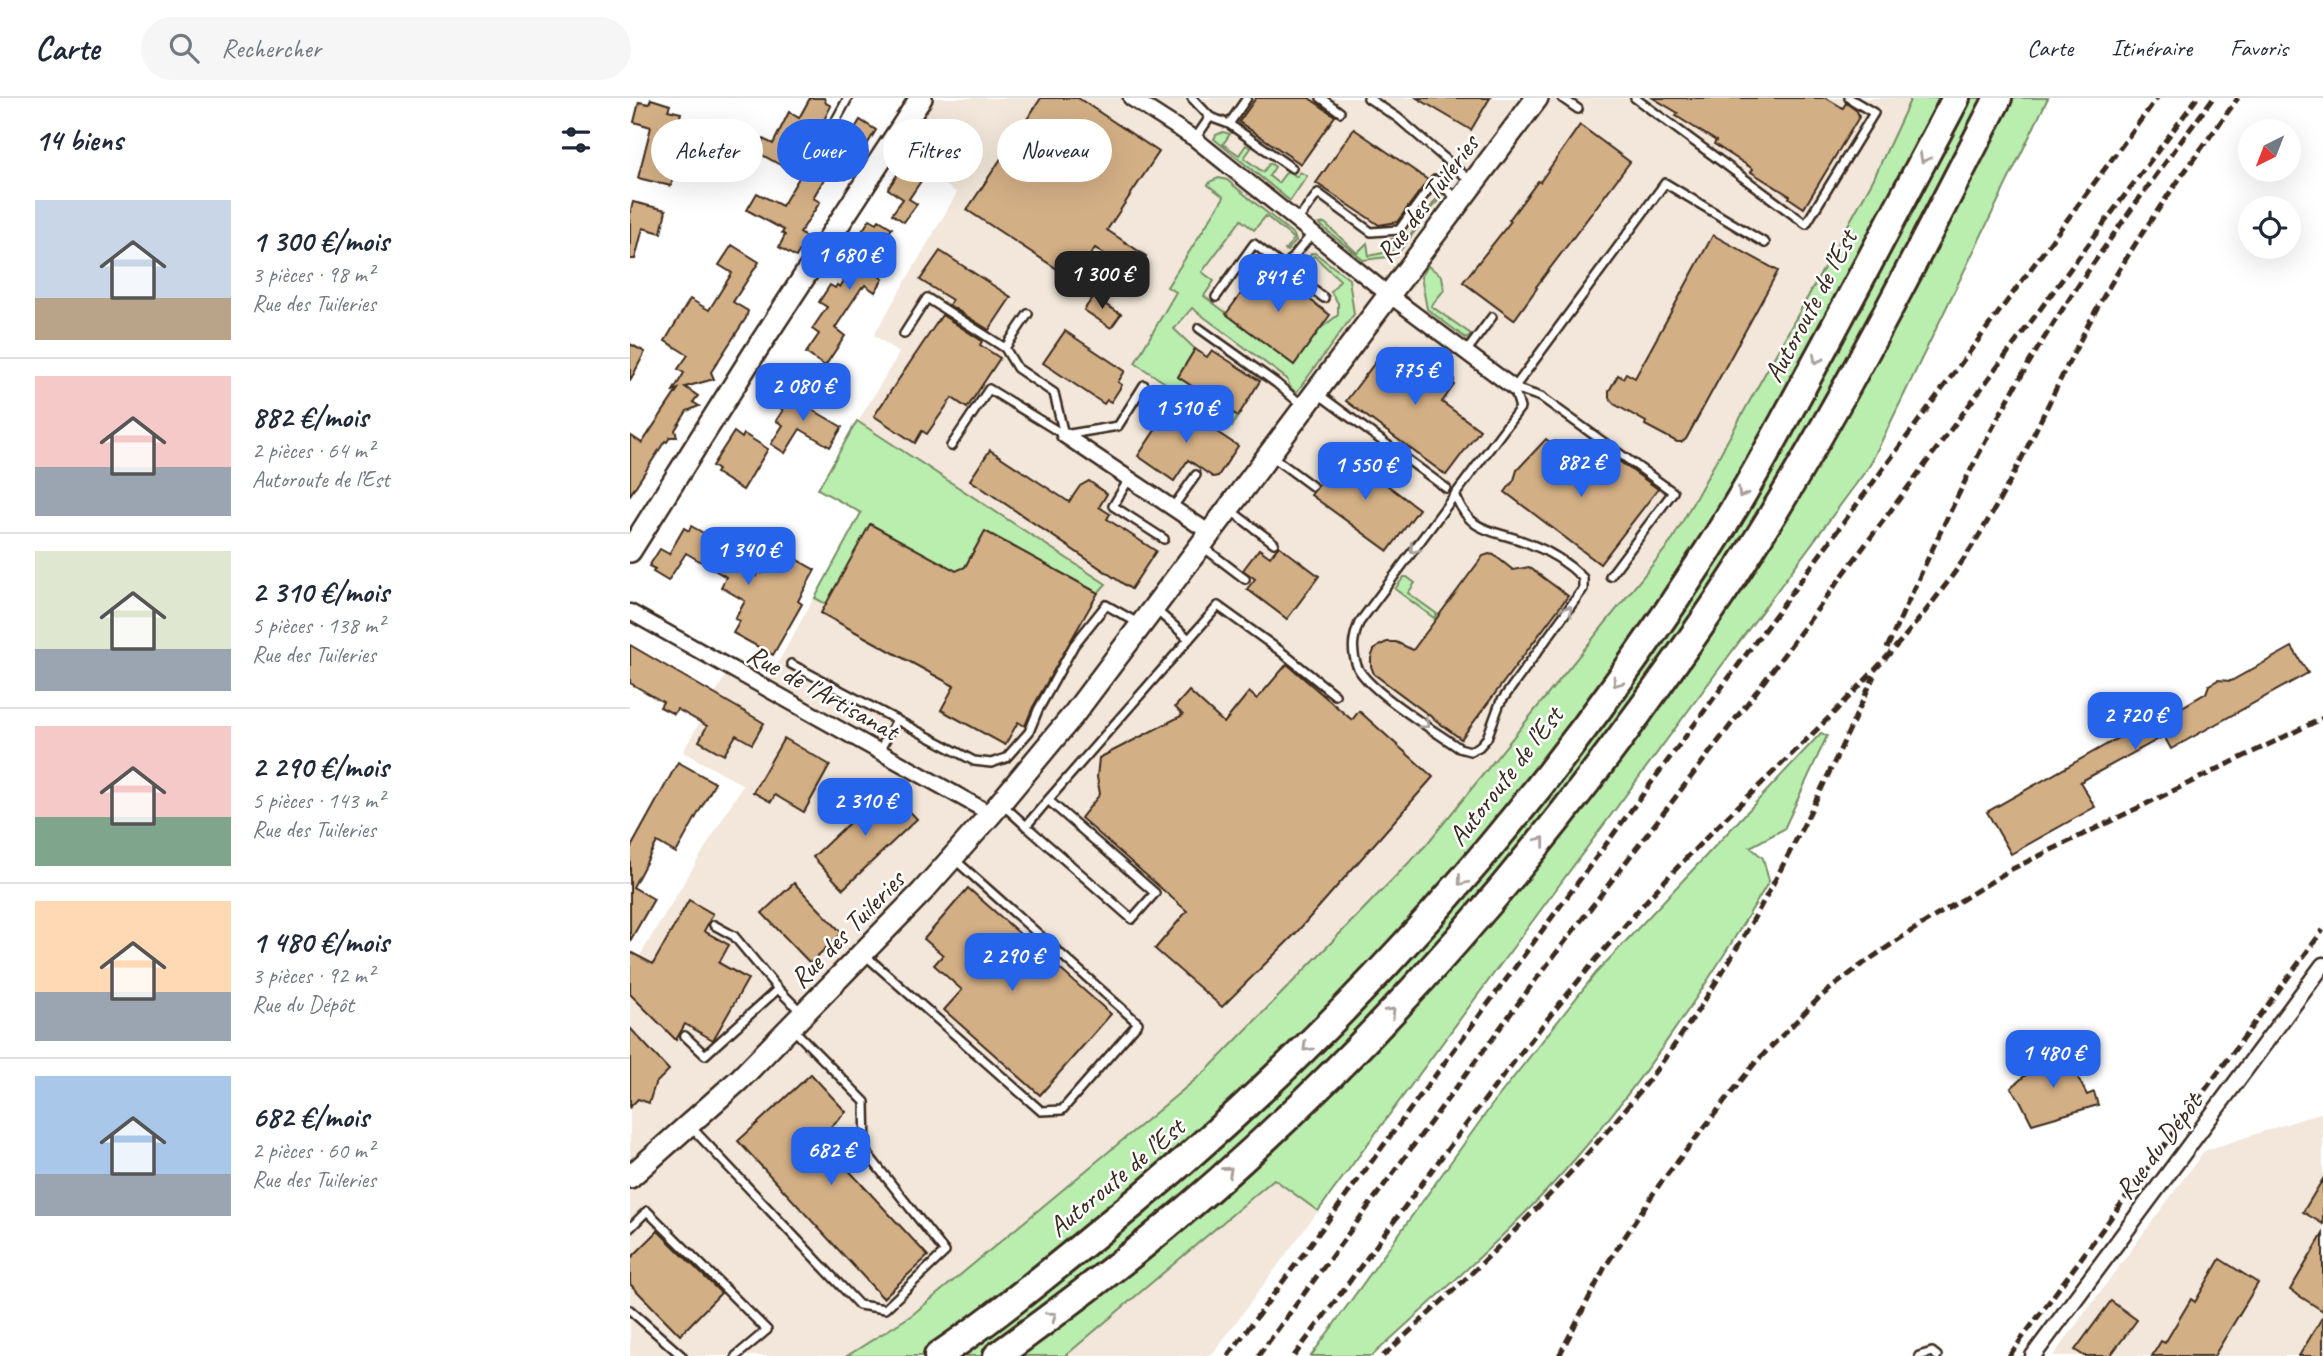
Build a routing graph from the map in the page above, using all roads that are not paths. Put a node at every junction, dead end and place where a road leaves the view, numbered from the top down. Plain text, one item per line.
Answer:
1 (848, 98) edge
2 (921, 98) edge
3 (1247, 98) edge
4 (1321, 98) edge
5 (1368, 98) edge
6 (1537, 98) edge
7 (1562, 98) edge
8 (1635, 98) edge
9 (1849, 98) edge
10 (1956, 98) edge
11 (1998, 98) edge
12 (1133, 99) edge
13 (1195, 99) edge
14 (1578, 109) dead end
15 (1340, 112) dead end
16 (1210, 117) junction
17 (837, 119) edge
18 (1229, 124) junction
19 (1195, 139) junction
20 (1292, 168) dead end
21 (1473, 183) junction
22 (1460, 200) junction
23 (1297, 221) junction
24 (1312, 233) junction
25 (1765, 243) dead end
26 (1284, 268) junction
27 (1388, 295) junction
28 (1216, 297) dead end
29 (1324, 298) dead end
30 (1028, 314) dead end
31 (1492, 317) dead end
32 (1199, 328) dead end
33 (904, 334) dead end
34 (1006, 348) junction
35 (1465, 353) junction
36 (1144, 385) dead end
37 (1514, 388) junction
38 (1310, 399) junction
39 (1064, 435) junction
40 (951, 446) dead end
41 (1269, 454) junction
42 (1196, 475) dead end
43 (1129, 479) junction
44 (1312, 485) dead end
45 (1447, 488) dead end
46 (1455, 494) junction
47 (1172, 508) junction
48 (1228, 509) junction
49 (1164, 539) dead end
50 (1205, 539) junction
51 (1274, 543) dead end
52 (630, 551) edge
53 (1609, 576) dead end
54 (1245, 579) dead end
55 (630, 612) edge
56 (1148, 616) junction
57 (1189, 639) junction
58 (791, 664) dead end
59 (1335, 695) dead end
60 (897, 720) junction
61 (879, 751) junction
62 (1048, 800) junction
63 (996, 809) junction
64 (1026, 826) junction
65 (953, 858) junction
66 (714, 925) dead end
67 (863, 953) junction
68 (2323, 965) edge
69 (778, 989) junction
70 (797, 1020) junction
71 (685, 1036) dead end
72 (689, 1125) junction
73 (630, 1177) edge
74 (630, 1227) edge
75 (630, 1310) edge
76 (682, 1356) edge
77 (736, 1356) edge
78 (938, 1356) edge
79 (997, 1356) edge
80 (1919, 1356) edge
81 (1937, 1356) edge
82 (2033, 1356) edge

1 - 17 lane
2 - 52 street
3 - 18 lane
4 - 15 lane
5 - 21 lane
6 - 21 street, Rue des Tuileries
7 - 14 lane
8 - 9 lane
10 -> 78 highway, Autoroute de l’Est
79 -> 11 highway
12 - 19 street
13 - 16 lane
16 - 18 lane
16 - 19 lane
18 - 20 lane
19 - 23 street
21 - 22 street, Rue des Tuileries
22 - 23 lane
22 - 27 street, Rue des Tuileries
23 - 24 street
24 - 26 lane
24 - 27 street
25 - 37 lane
26 - 28 lane
26 - 29 lane
27 - 35 street
27 - 38 street, Rue des Tuileries
30 - 34 lane
31 - 35 lane
32 - 38 lane
33 - 34 lane
34 - 39 lane
35 - 37 street
36 - 39 lane
37 - 46 lane
37 - 53 lane
38 - 41 street, Rue des Tuileries
38 - 45 lane
39 - 40 lane
39 - 43 street
41 - 44 lane
41 - 48 street, Rue des Tuileries
42 - 47 lane
43 - 47 street
43 - 49 lane
46 -> 46 lane
47 - 50 street
48 - 50 street, Rue des Tuileries
48 - 51 lane
50 - 54 lane
50 - 56 street, Rue des Tuileries
55 - 61 street, Rue de l'Artisanat
56 - 57 lane
56 - 60 lane
56 - 63 street, Rue des Tuileries
57 - 59 lane
57 - 62 lane
58 - 60 lane
60 - 61 lane
61 - 63 street, Rue de l'Artisanat
62 - 64 lane
62 - 64 lane
63 - 64 lane
63 - 65 street, Rue des Tuileries
65 - 67 street, Rue des Tuileries
65 - 67 lane
66 - 69 lane
67 - 70 street, Rue des Tuileries
68 - 82 street, Rue du Dépôt
69 - 70 lane
69 - 71 lane
70 - 72 street, Rue des Tuileries
70 - 72 lane
72 - 73 street, Rue des Tuileries
74 - 77 lane
75 - 76 lane
80 - 81 lane

